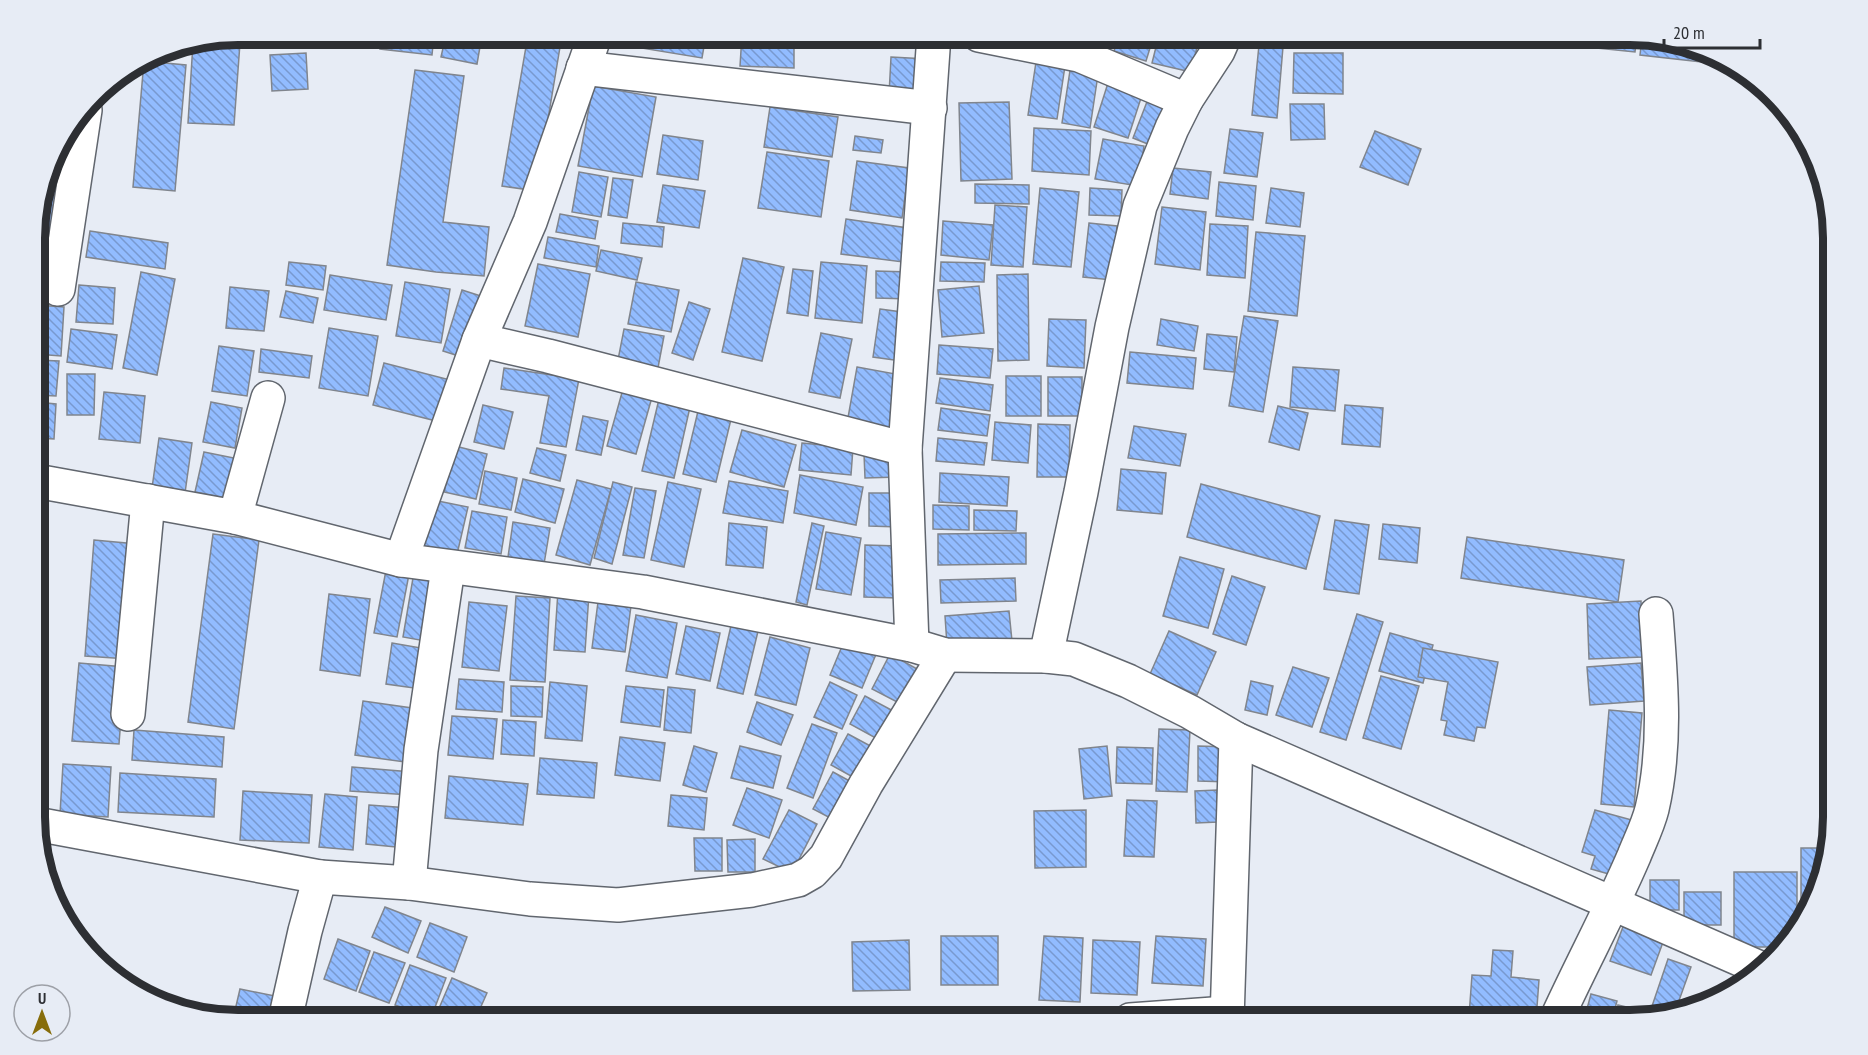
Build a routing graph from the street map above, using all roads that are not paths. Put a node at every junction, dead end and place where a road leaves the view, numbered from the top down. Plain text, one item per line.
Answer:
1 (591, 45) edge
2 (933, 45) edge
3 (1031, 45) edge
4 (1220, 45) edge
5 (583, 68) junction
6 (1186, 100) junction
7 (930, 108) junction
8 (83, 125) edge
9 (58, 289) dead end
10 (479, 340) junction
11 (268, 398) dead end
12 (905, 448) junction
13 (45, 483) edge
14 (148, 501) junction
15 (235, 517) junction
16 (401, 560) junction
17 (448, 568) junction
18 (1656, 614) dead end
19 (912, 645) junction
20 (945, 656) junction
21 (1046, 656) junction
22 (128, 714) dead end
23 (1236, 739) junction
24 (46, 826) edge
25 (320, 877) junction
26 (409, 884) junction
27 (1614, 903) junction
28 (1753, 965) edge
29 (287, 1010) edge
30 (1227, 1010) edge
31 (1560, 1010) edge

1 - 5 street
2 - 7 street
3 - 6 street
4 - 6 street
5 - 7 street
5 - 10 street
6 - 21 street
7 - 12 street
8 - 9 street
10 - 12 street
10 - 16 street
11 - 15 street
12 - 19 street
13 - 14 street
14 - 15 street
14 - 22 street
15 - 16 street
16 - 17 street
17 - 19 street
17 - 26 street
18 - 27 street
19 - 20 street
20 - 21 street
20 - 26 street
21 - 23 street
23 - 27 street
23 - 30 street
24 - 25 street
25 - 26 street
25 - 29 street
27 - 28 street
27 - 31 street

